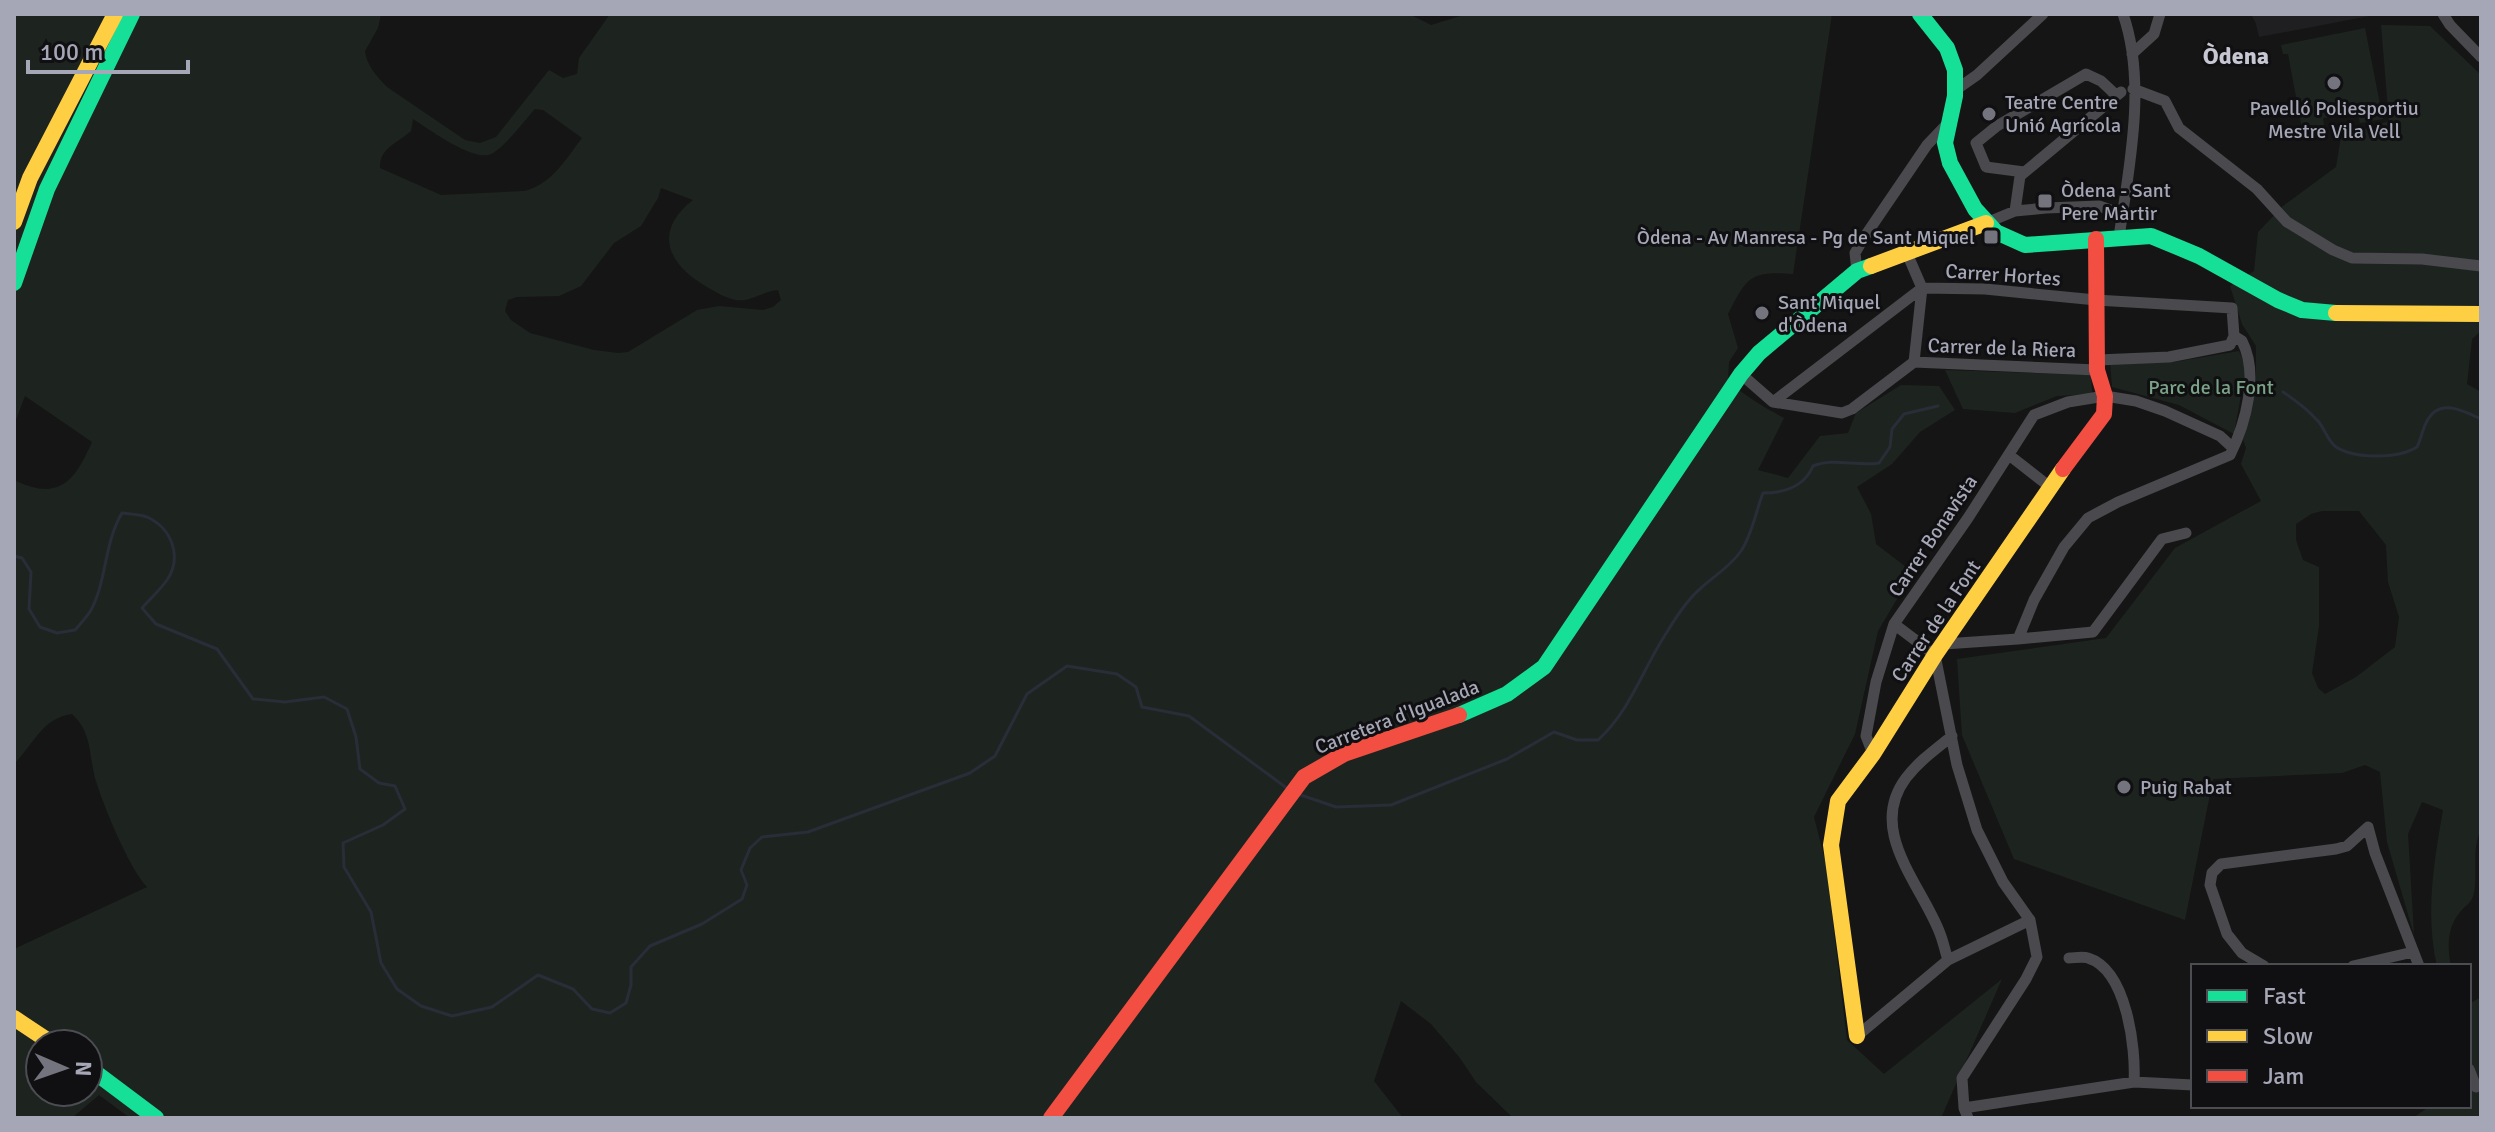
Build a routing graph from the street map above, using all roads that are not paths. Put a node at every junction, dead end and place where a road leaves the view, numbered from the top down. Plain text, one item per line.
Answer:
1 (115, 14) edge
2 (132, 14) edge
3 (1920, 14) edge
4 (2043, 14) edge
5 (2123, 14) edge
6 (2160, 14) edge
7 (2443, 14) edge
8 (2132, 54) junction
9 (2481, 57) edge
10 (1957, 89) junction
11 (2133, 89) junction
12 (2116, 95) junction
13 (1951, 120) junction
14 (2024, 172) junction
15 (2015, 211) junction
16 (2122, 214) junction
17 (14, 222) edge
18 (1986, 223) junction
19 (2119, 237) junction
20 (2096, 239) junction
21 (1906, 251) junction
22 (2481, 266) edge
23 (1857, 271) junction
24 (14, 283) edge
25 (1922, 288) junction
26 (2096, 300) junction
27 (2481, 314) edge
28 (2232, 340) junction
29 (1914, 362) junction
30 (2097, 365) junction
31 (1741, 374) junction
32 (2105, 396) junction
33 (1773, 402) junction
34 (2233, 448) junction
35 (2009, 455) junction
36 (2050, 487) junction
37 (2186, 533) dead end
38 (1894, 624) junction
39 (2018, 639) junction
40 (1940, 649) junction
41 (1952, 736) junction
42 (1873, 754) junction
43 (2030, 920) junction
44 (2413, 952) junction
45 (2069, 958) dead end
46 (1948, 960) junction
47 (2261, 964) edge
48 (2362, 964) edge
49 (2418, 964) edge
50 (1857, 1036) joint
51 (2471, 1074) edge
52 (104, 1079) edge
53 (2134, 1082) junction
54 (2191, 1085) edge
55 (2476, 1087) dead end
56 (1966, 1113) edge
57 (156, 1118) edge
58 (1051, 1118) edge

1 - 17 main road
2 - 24 main road
3 - 10 main road
4 - 10 street
5 - 8 street
6 - 8 street
7 - 9 street
8 - 11 street
10 - 13 main road
11 - 12 street
11 - 16 street
11 - 22 street
12 - 14 street
12 - 14 street
13 - 18 main road
13 - 23 street
14 - 15 street
15 - 16 street
15 - 18 street
16 - 19 street
18 - 20 main road
18 - 21 main road, Carretera d'Igualada
19 - 20 main road
19 - 27 main road
20 - 26 main road
21 - 23 main road, Carretera d'Igualada
21 - 25 street
23 - 31 main road, Carretera d'Igualada
25 - 26 street, Carrer Hortes
25 - 29 street
25 - 33 street, Carrer Hortes
26 - 28 street, Carrer Hortes
26 - 30 main road
28 - 30 street, Carrer de la Riera
28 - 34 street
29 - 30 street, Carrer de la Riera
29 - 33 street, Carrer de la Riera
30 - 32 main road
31 - 33 street
31 - 58 main road, Carretera d'Igualada
32 - 34 street
32 - 35 street, Carrer Bonavista
32 - 36 main road, Carrer de la Font
34 - 39 street
35 - 36 street
35 - 38 street, Carrer Bonavista
36 - 40 main road, Carrer de la Font
37 - 39 street
38 - 40 street
38 - 42 street, Carrer Bonavista
39 - 40 street
40 - 41 street
40 - 42 main road, Carrer de la Font
41 - 43 street
41 - 46 street
42 - 50 main road, Carrer de la Font
43 - 46 street
43 - 56 street
44 - 47 street
44 - 48 street
44 - 49 street
45 - 53 street
46 - 50 street
51 - 55 street
52 - 57 main road
53 - 54 street
53 - 56 street

